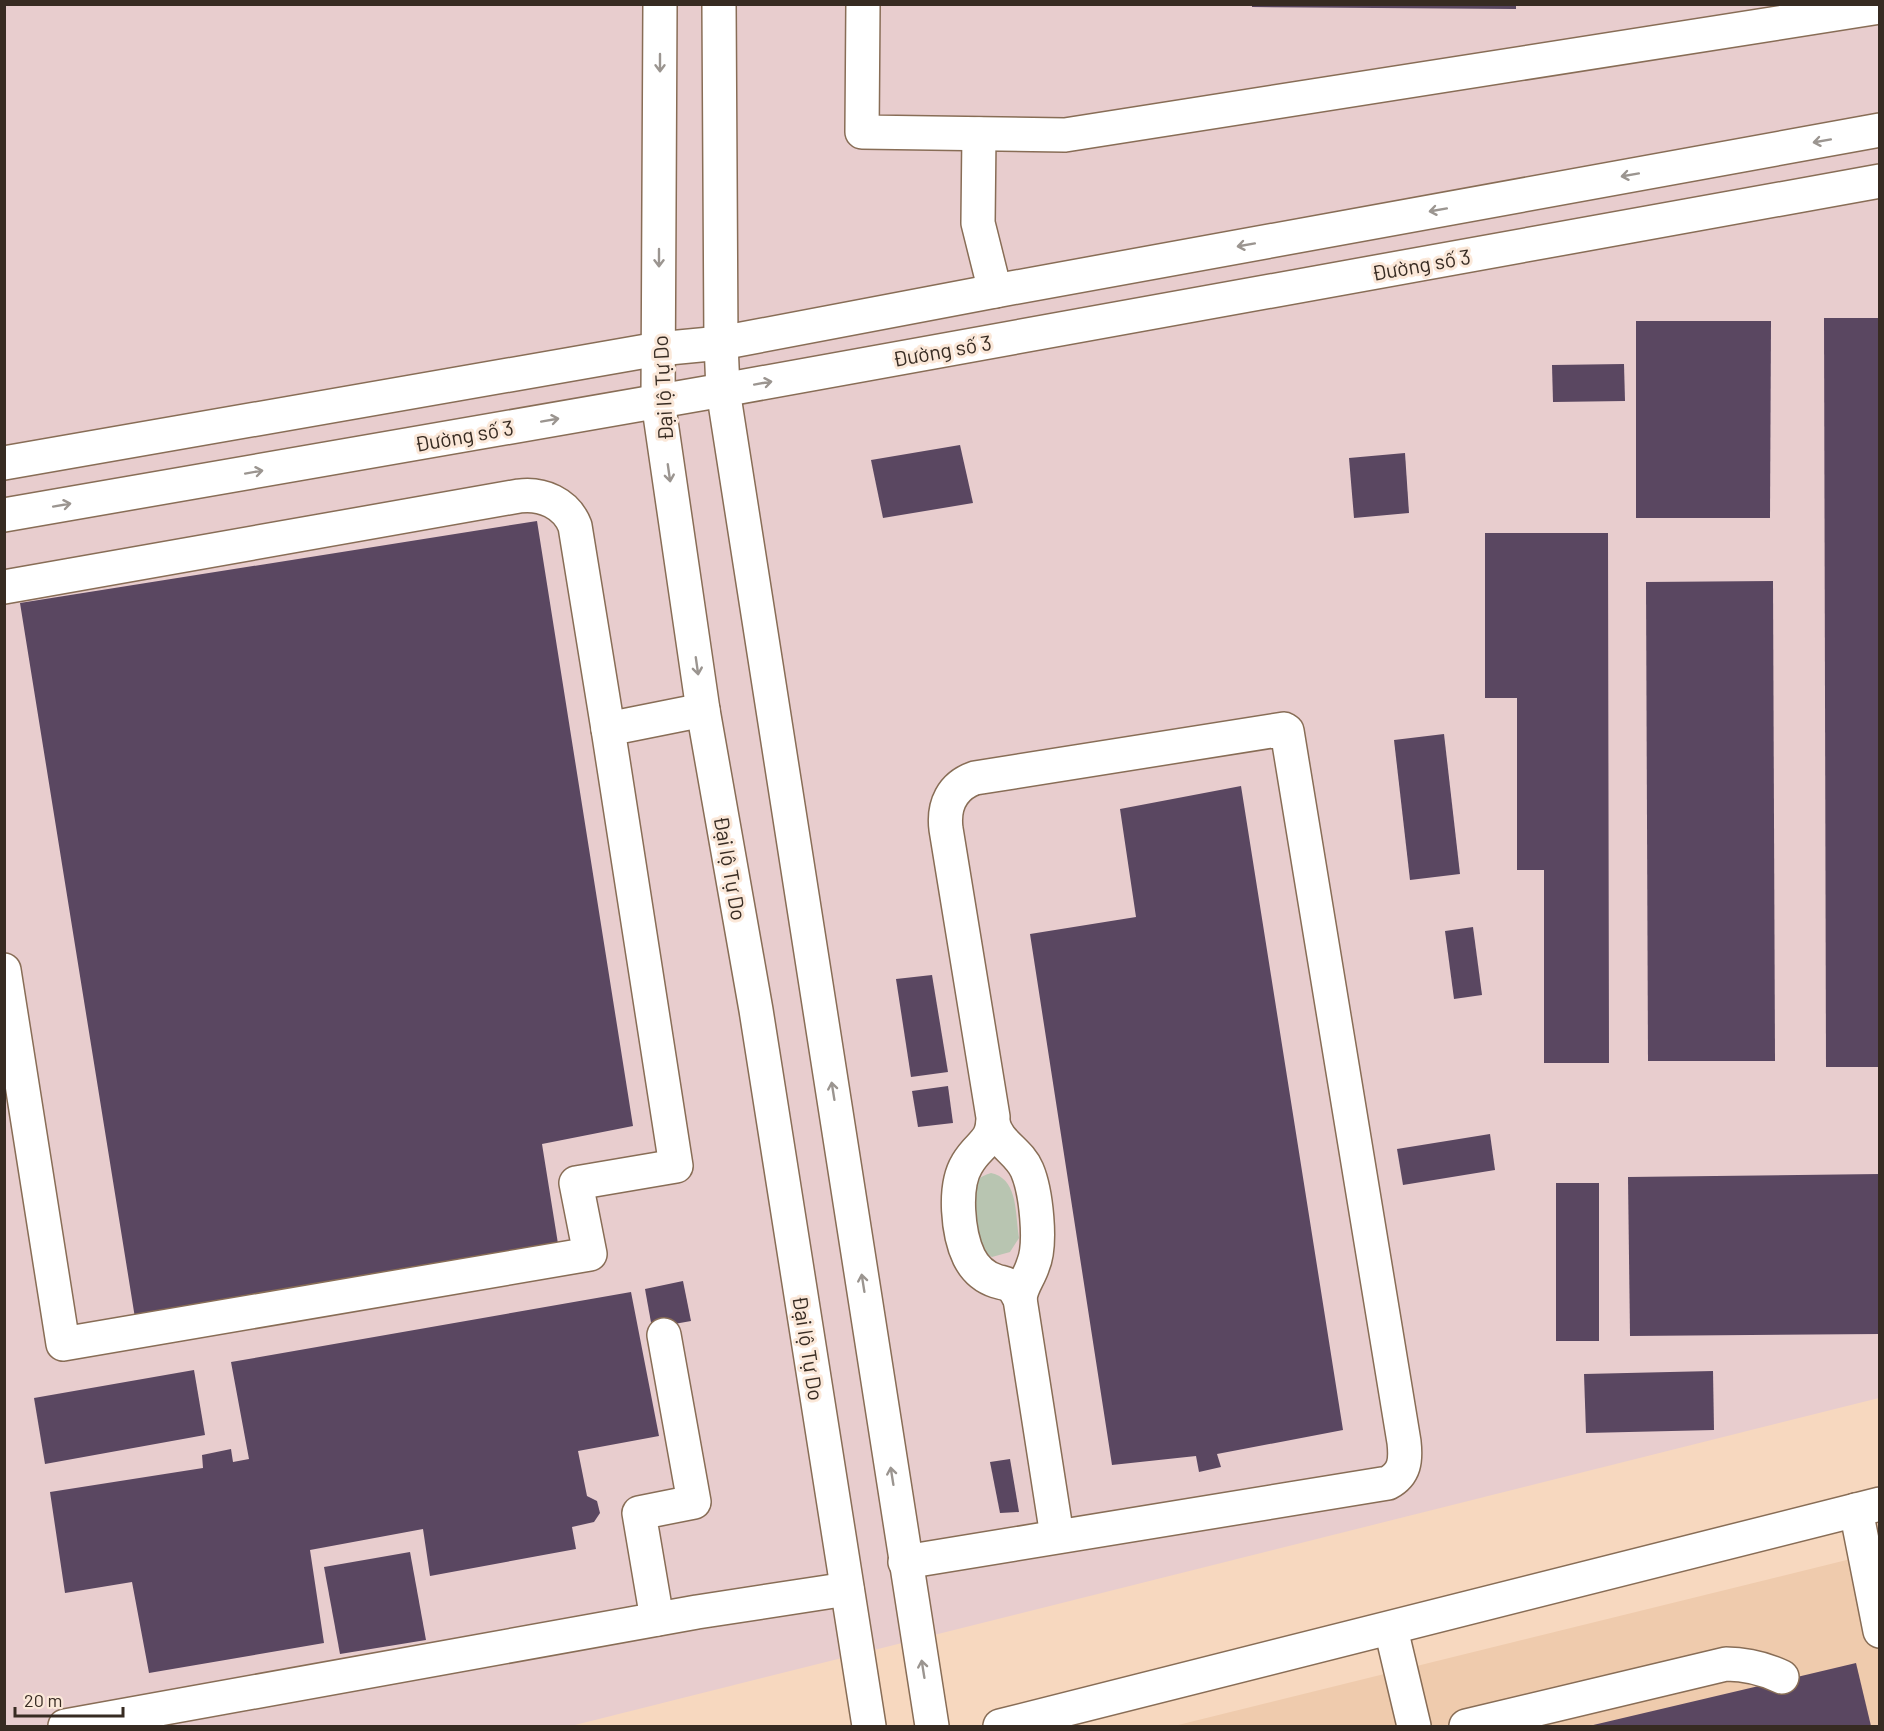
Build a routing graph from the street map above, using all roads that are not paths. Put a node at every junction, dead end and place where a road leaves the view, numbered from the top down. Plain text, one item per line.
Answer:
1 (660, 4) edge
2 (719, 4) edge
3 (862, 4) edge
4 (1880, 7) edge
5 (1880, 130) edge
6 (979, 134) junction
7 (1880, 181) edge
8 (995, 291) junction
9 (721, 343) junction
10 (658, 349) junction
11 (723, 390) junction
12 (658, 401) junction
13 (4, 463) edge
14 (4, 515) edge
15 (4, 587) edge
16 (703, 710) junction
17 (608, 729) junction
18 (4, 970) edge
19 (993, 1123) junction
20 (1020, 1299) junction
21 (664, 1335) dead end
22 (1868, 1507) edge
23 (1057, 1536) junction
24 (905, 1562) junction
25 (847, 1589) junction
26 (657, 1620) junction
27 (1391, 1629) junction
28 (1880, 1631) edge
29 (1782, 1677) dead end
30 (1413, 1719) edge
31 (64, 1726) edge
32 (869, 1726) edge
33 (932, 1726) edge
34 (1000, 1726) edge
35 (1466, 1726) edge

1 -> 10 street, Đại lộ Tự Do
2 - 9 street
3 - 6 street
4 - 6 street
5 -> 8 street
6 - 8 street
11 -> 7 street, Đường số 3
8 - 9 street
9 - 10 street
9 - 11 street
10 - 12 street, Đại lộ Tự Do
10 - 13 street
11 - 12 street, Đường số 3
24 -> 11 street
14 -> 12 street, Đường số 3
12 -> 16 street, Đại lộ Tự Do
15 - 17 street
16 - 17 street
16 - 25 street, Đại lộ Tự Do
17 - 18 street
19 - 20 street
19 - 20 street
19 - 23 street
20 - 23 street
21 - 26 street
22 - 27 street
22 - 28 street
23 - 24 street
33 -> 24 street
25 - 26 street
25 - 32 street, Đại lộ Tự Do
26 - 31 street
27 - 30 street
27 - 34 street
29 - 35 street

